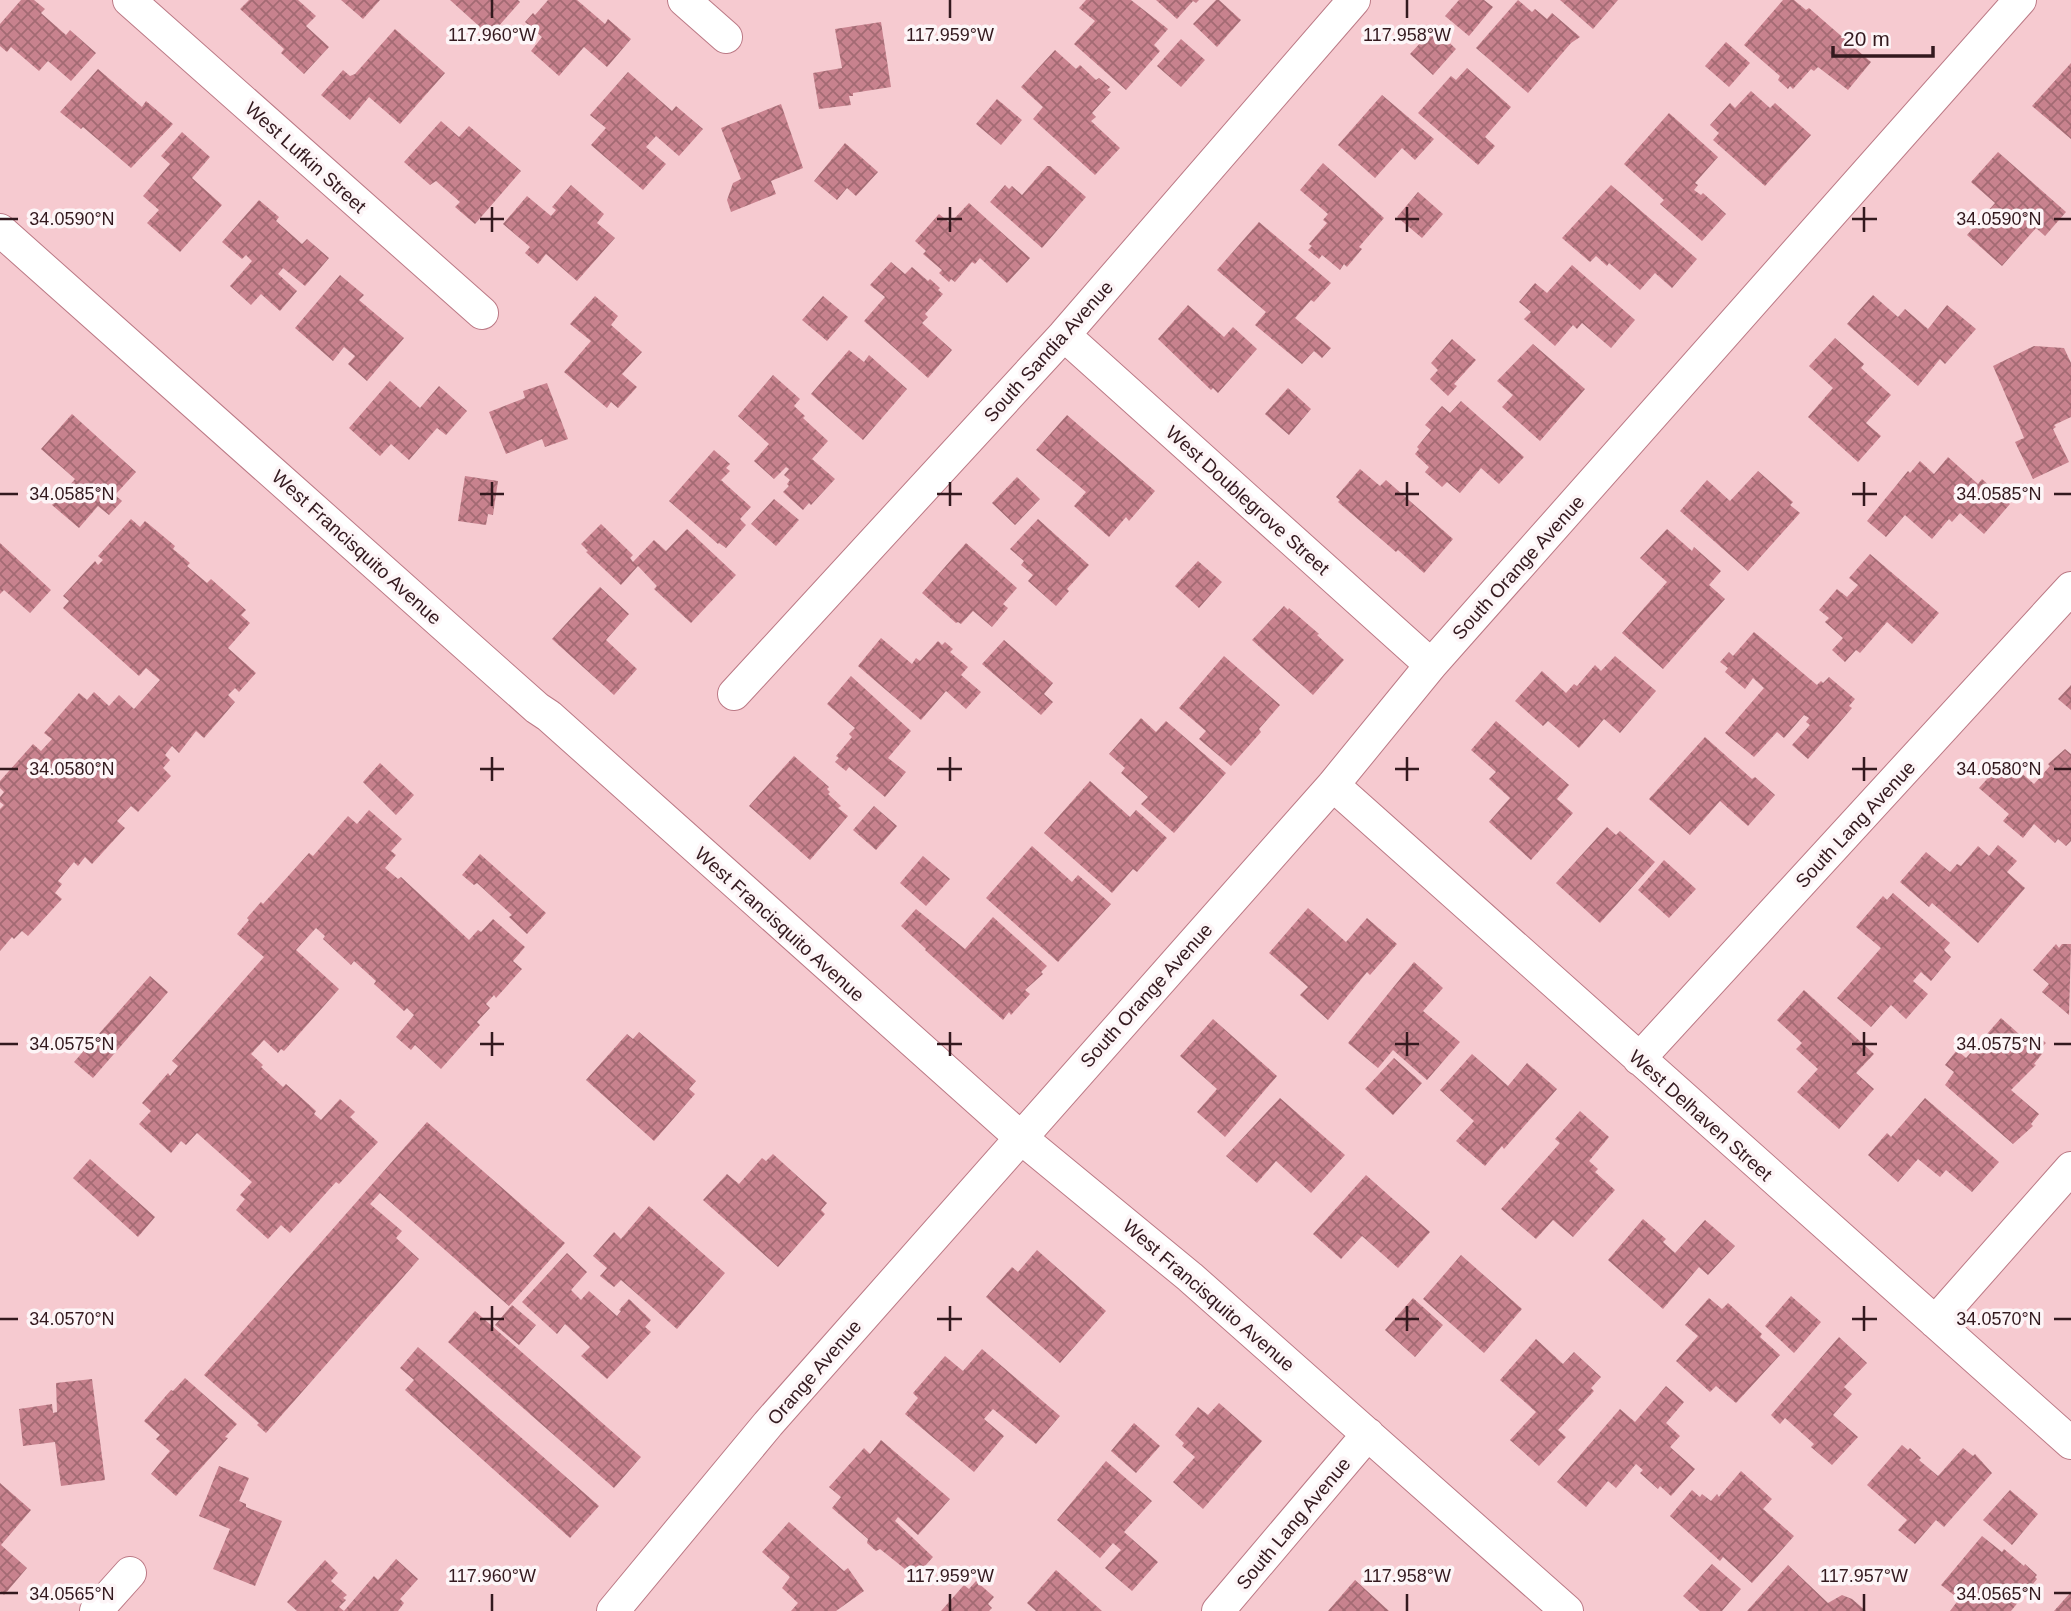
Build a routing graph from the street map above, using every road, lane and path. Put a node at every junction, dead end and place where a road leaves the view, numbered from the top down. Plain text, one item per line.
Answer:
1 (129, 0) edge
2 (684, 0) edge
3 (1354, 0) edge
4 (2020, 0) edge
5 (726, 37) dead end
6 (0, 230) edge
7 (482, 313) dead end
8 (1064, 335) junction
9 (2071, 588) edge
10 (1431, 665) junction
11 (734, 694) dead end
12 (1333, 785) junction
13 (1639, 1059) junction
14 (1020, 1137) junction
15 (2071, 1168) edge
16 (1935, 1322) junction
17 (1368, 1434) junction
18 (2071, 1443) edge
19 (130, 1573) dead end
20 (96, 1611) edge
21 (613, 1611) edge
22 (1218, 1611) edge
23 (1567, 1611) edge

1 - 7 street, West Lufkin Street
2 - 5 street
3 - 8 street, South Sandia Avenue
4 - 10 street, South Orange Avenue
6 - 14 street, West Francisquito Avenue
8 - 10 street, West Doublegrove Street
8 - 11 street, South Sandia Avenue
9 - 13 street, South Lang Avenue
10 - 12 street, South Orange Avenue
12 - 13 street, West Delhaven Street
12 - 14 street, South Orange Avenue
13 - 16 street, West Delhaven Street
14 - 17 street, West Francisquito Avenue
14 - 21 street, Orange Avenue
15 - 16 street
16 - 18 street, West Delhaven Street
17 - 22 street, South Lang Avenue
17 - 23 street, West Francisquito Avenue
19 - 20 street

